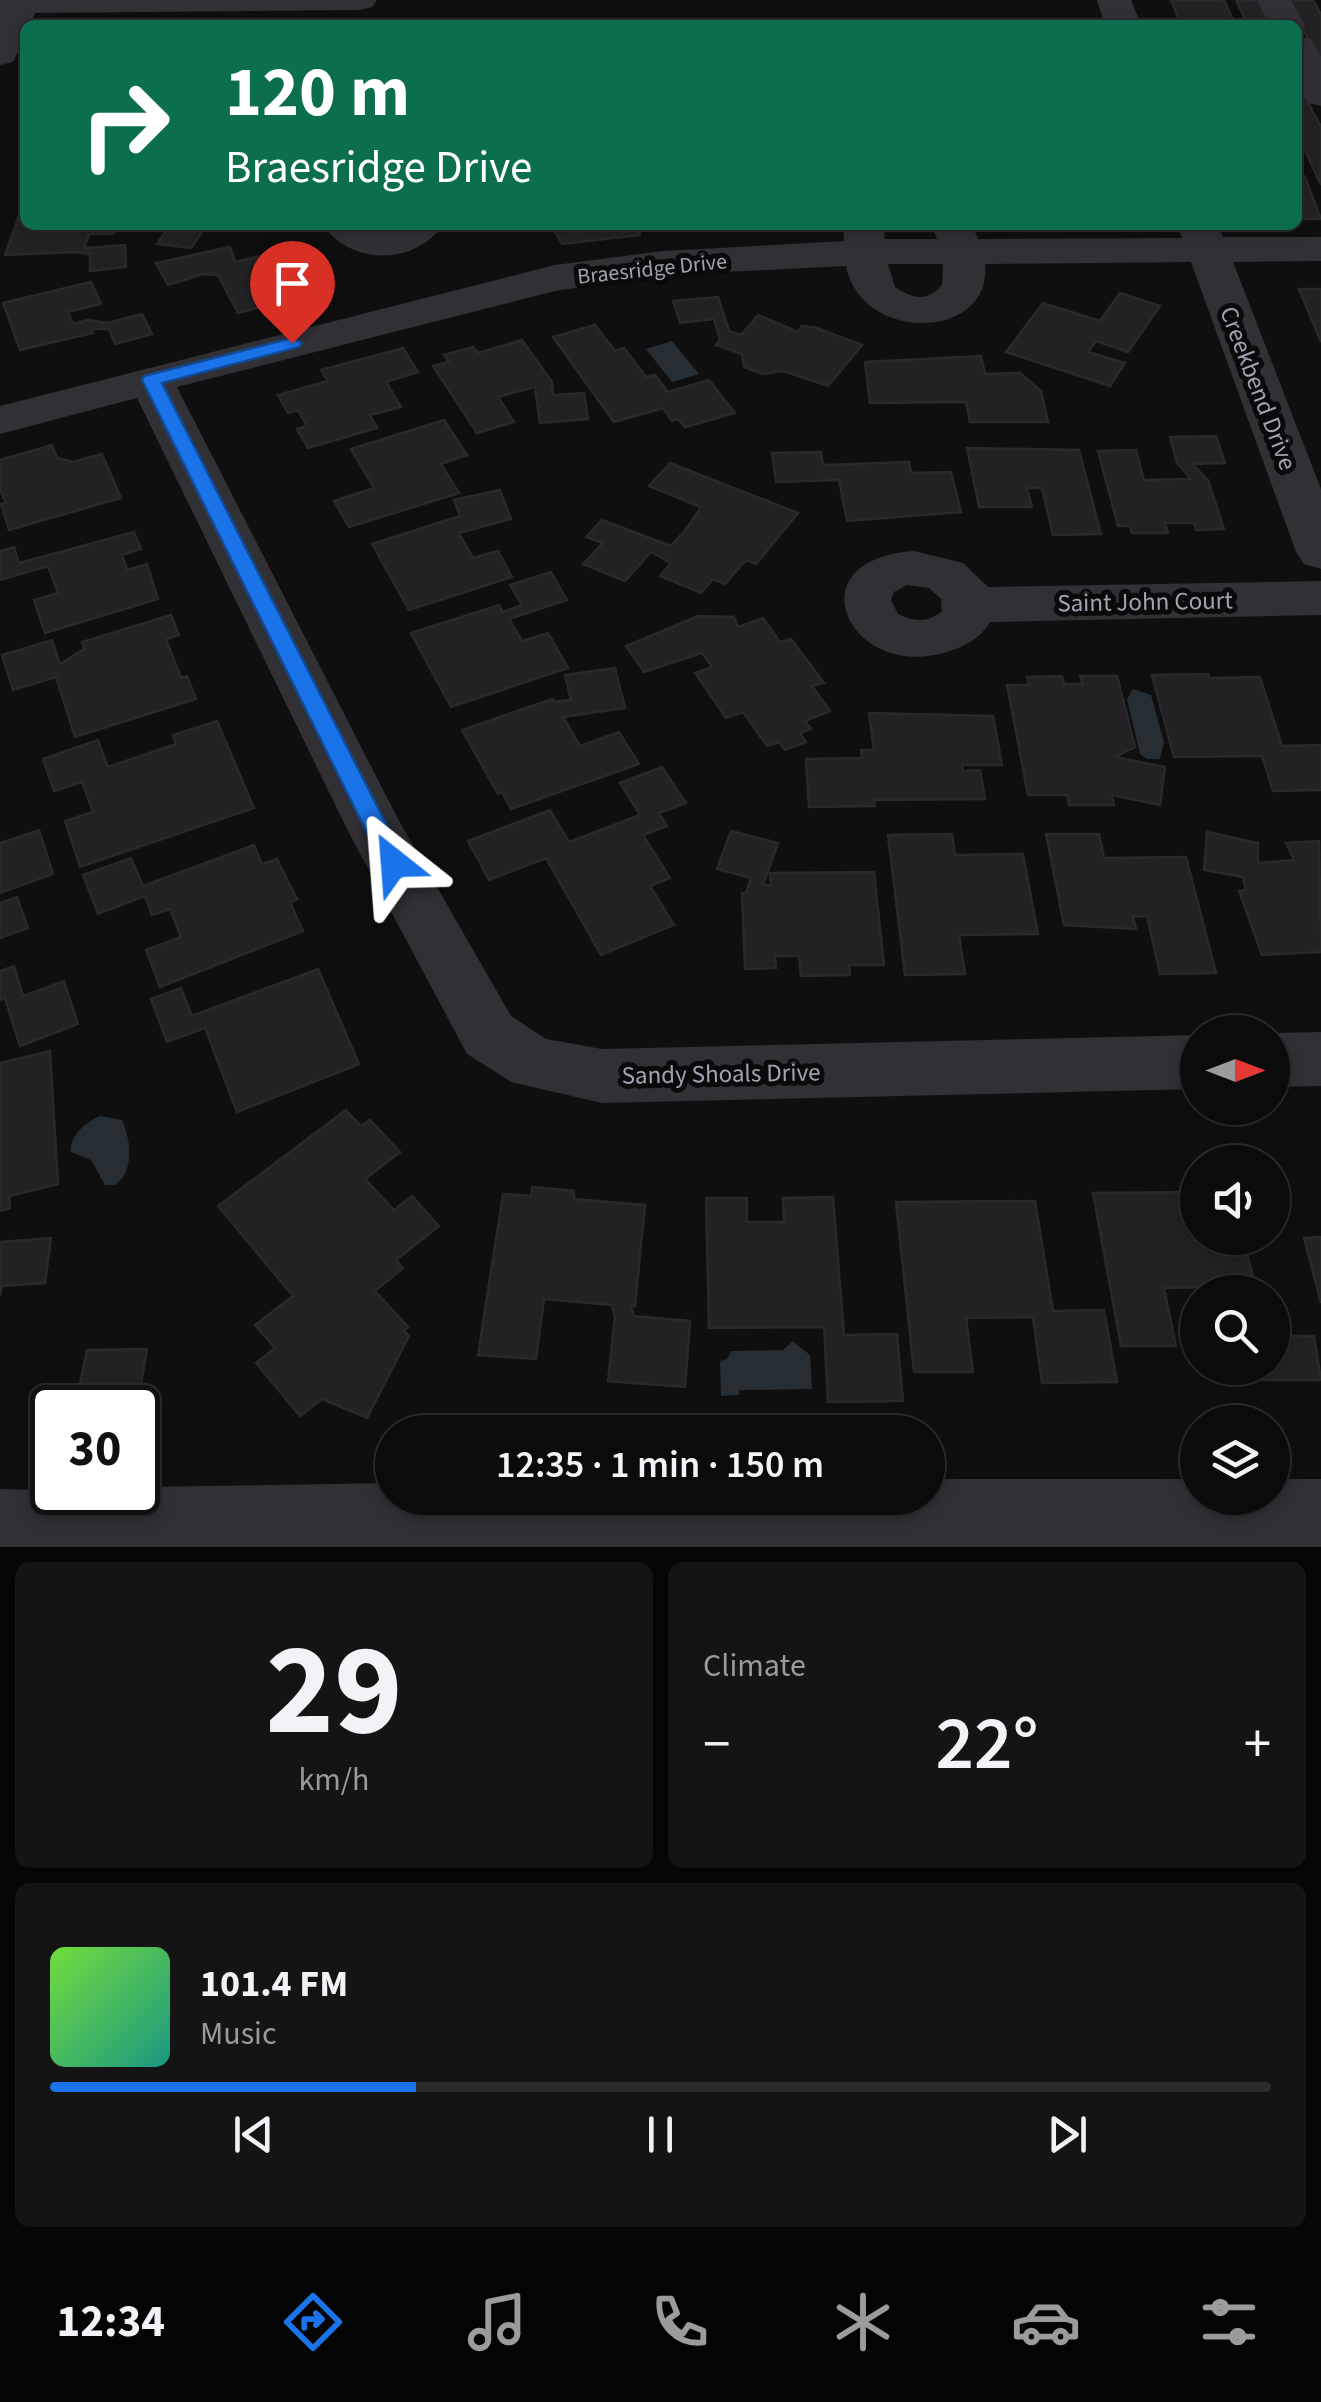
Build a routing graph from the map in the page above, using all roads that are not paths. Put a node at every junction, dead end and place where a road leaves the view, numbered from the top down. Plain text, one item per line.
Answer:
1 (360, 0) edge
2 (11, 2) edge
3 (0, 54) edge
4 (1302, 55) edge
5 (1321, 95) edge
6 (348, 230) edge
7 (408, 234) edge
8 (1202, 237) edge
9 (865, 239) edge
10 (957, 239) edge
11 (1321, 249) edge
12 (434, 306) junction
13 (151, 380) junction
14 (0, 420) edge
15 (1321, 552) edge
16 (1321, 598) edge
17 (970, 604) dead end
18 (1321, 1059) edge
19 (1290, 1060) edge
20 (1180, 1062) edge
21 (1321, 1516) edge
22 (0, 1526) edge
23 (649, 1531) edge

1 - 2 street
2 - 3 street
4 - 5 street
6 - 7 street
7 - 12 street
8 - 10 street, Braesridge Drive
8 - 11 street, Braesridge Drive
8 - 15 street, Creekbend Drive
9 - 10 street, Braesridge Drive
9 - 10 street
9 - 12 street, Braesridge Drive
12 - 13 street, Braesridge Drive
13 - 14 street, Braesridge Drive
13 - 20 street, Sandy Shoals Drive
16 - 17 street, Saint John Court
18 - 19 street
21 - 23 street
22 - 23 street

